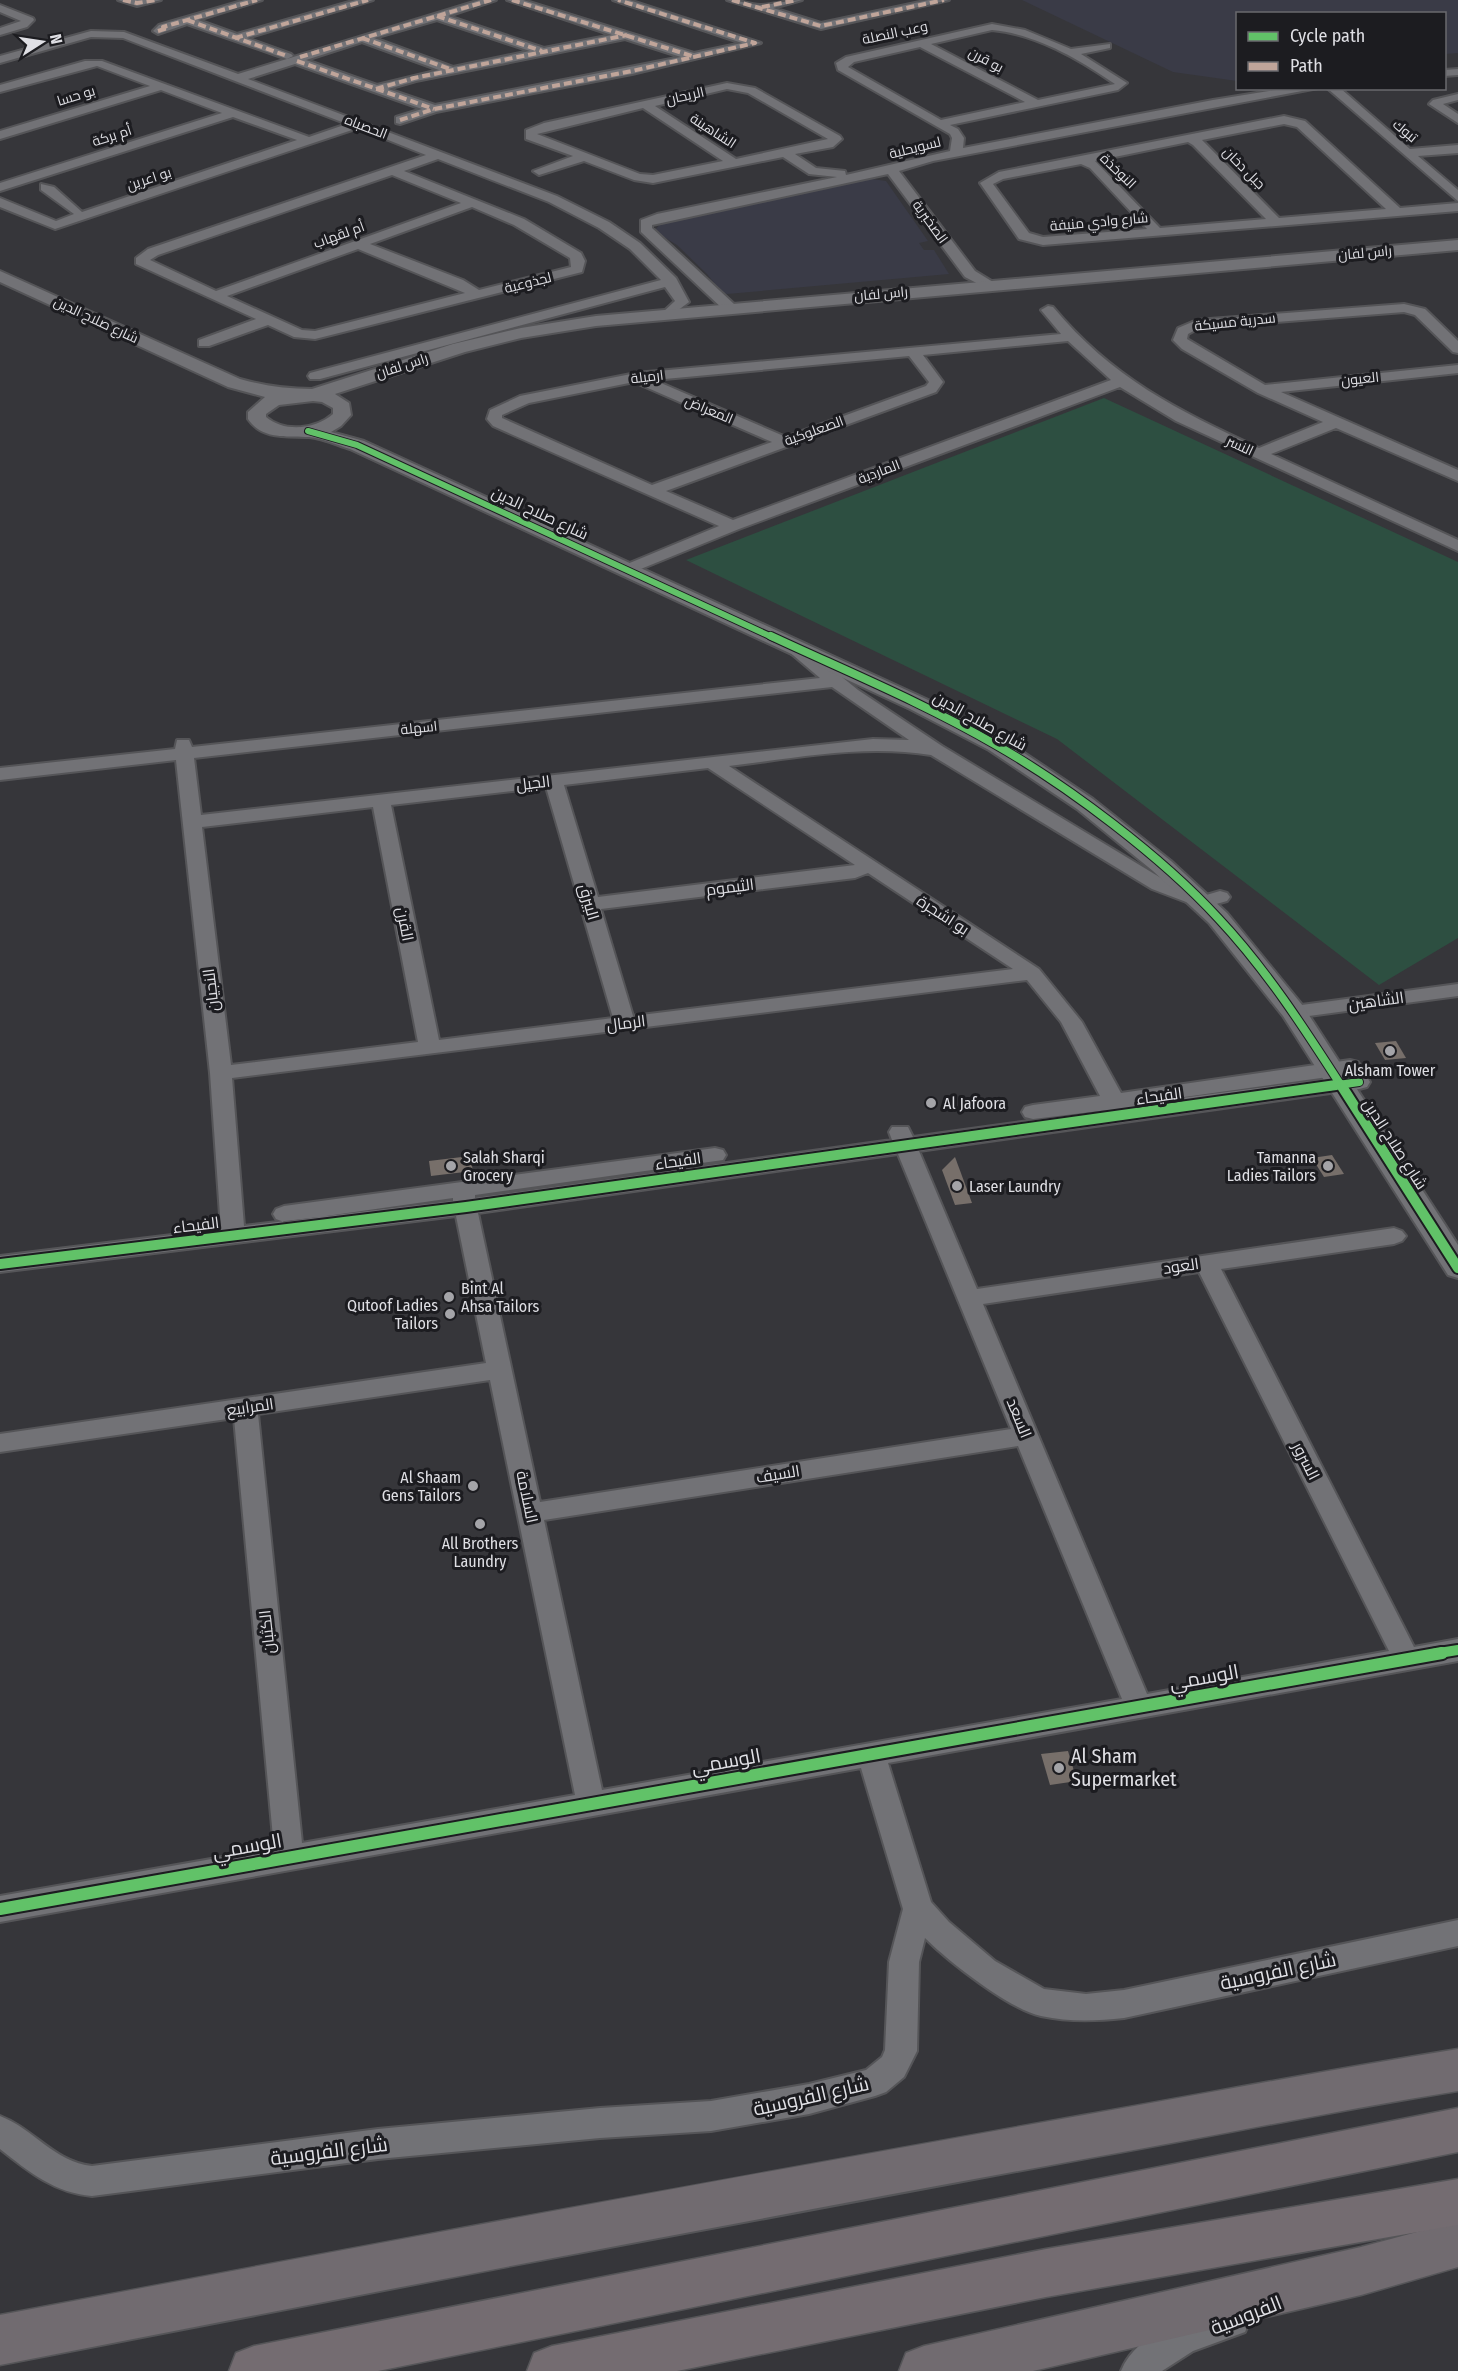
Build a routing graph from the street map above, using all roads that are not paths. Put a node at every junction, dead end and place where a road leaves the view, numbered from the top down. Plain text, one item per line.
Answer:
1 (123, 0) edge
2 (156, 0) edge
3 (257, 0) edge
4 (368, 0) edge
5 (491, 0) edge
6 (512, 0) edge
7 (618, 0) edge
8 (732, 0) edge
9 (797, 0) edge
10 (945, 0) edge
11 (0, 8) edge
12 (759, 8) junction
13 (437, 16) junction
14 (187, 20) junction
15 (158, 31) dead end
16 (627, 35) junction
17 (6, 38) edge
18 (235, 38) junction
19 (362, 38) junction
20 (921, 43) junction
21 (1106, 46) dead end
22 (34, 50) junction
23 (544, 52) junction
24 (1068, 53) junction
25 (694, 57) junction
26 (292, 59) junction
27 (0, 60) edge
28 (451, 70) junction
29 (233, 76) junction
30 (162, 86) junction
31 (0, 88) edge
32 (376, 89) junction
33 (1300, 90) edge
34 (1334, 90) edge
35 (1458, 97) edge
36 (1037, 104) junction
37 (646, 105) junction
38 (434, 109) junction
39 (233, 113) junction
40 (1458, 119) edge
41 (400, 120) dead end
42 (942, 123) junction
43 (359, 124) junction
44 (1098, 128) junction
45 (0, 135) edge
46 (1189, 138) junction
47 (310, 141) junction
48 (1136, 148) junction
49 (1458, 149) edge
50 (785, 153) junction
51 (956, 153) junction
52 (1408, 153) junction
53 (438, 154) junction
54 (583, 157) junction
55 (1081, 159) junction
56 (734, 163) junction
57 (891, 169) junction
58 (391, 170) junction
59 (539, 171) dead end
60 (855, 177) junction
61 (0, 187) edge
62 (45, 187) dead end
63 (1458, 197) edge
64 (0, 202) edge
65 (475, 202) junction
66 (1458, 207) edge
67 (1398, 212) junction
68 (81, 213) junction
69 (1276, 222) junction
70 (1157, 232) junction
71 (358, 244) junction
72 (1458, 247) edge
73 (0, 276) edge
74 (671, 281) junction
75 (969, 281) junction
76 (0, 283) edge
77 (478, 295) junction
78 (214, 296) junction
79 (726, 306) junction
80 (1048, 310) dead end
81 (673, 311) junction
82 (268, 320) junction
83 (1070, 337) junction
84 (204, 343) dead end
85 (1458, 349) edge
86 (913, 351) junction
87 (1458, 369) edge
88 (636, 377) junction
89 (1119, 382) junction
90 (307, 389) junction
91 (1263, 390) junction
92 (259, 408) junction
93 (337, 410) junction
94 (1334, 423) junction
95 (308, 431) junction
96 (783, 441) junction
97 (1258, 454) junction
98 (1458, 476) edge
99 (652, 490) junction
100 (733, 526) junction
101 (1458, 546) edge
102 (633, 566) junction
103 (793, 646) junction
104 (811, 662) junction
105 (845, 687) junction
106 (922, 699) junction
107 (892, 721) junction
108 (873, 744) junction
109 (183, 749) junction
110 (936, 750) junction
111 (711, 762) junction
112 (0, 763) edge
113 (0, 774) edge
114 (554, 781) junction
115 (381, 801) junction
116 (192, 822) junction
117 (868, 866) junction
118 (1211, 899) junction
119 (590, 904) junction
120 (1032, 973) junction
121 (1458, 990) edge
122 (1303, 1011) junction
123 (625, 1023) junction
124 (430, 1047) junction
125 (221, 1073) junction
126 (1344, 1076) junction
127 (1117, 1109) junction
128 (903, 1137) junction
129 (464, 1198) junction
130 (233, 1229) junction
131 (1458, 1232) edge
132 (1394, 1236) dead end
133 (0, 1250) edge
134 (1206, 1263) junction
135 (0, 1264) edge
136 (1458, 1268) edge
137 (969, 1298) junction
138 (500, 1370) junction
139 (245, 1407) junction
140 (1026, 1436) junction
141 (0, 1443) edge
142 (530, 1513) junction
143 (1458, 1650) edge
144 (1406, 1659) junction
145 (1139, 1707) junction
146 (871, 1754) junction
147 (591, 1804) junction
148 (289, 1857) junction
149 (0, 1909) edge
150 (918, 1909) junction
151 (1458, 1934) edge
152 (1458, 2070) edge
153 (1458, 2130) edge
154 (0, 2131) edge
155 (1458, 2202) edge
156 (1458, 2244) edge
157 (1361, 2271) junction
158 (13, 2328) edge
159 (254, 2371) edge
160 (552, 2371) edge
161 (924, 2371) edge
162 (1138, 2371) edge

1 - 2 street
3 - 14 street
4 - 18 street
5 - 13 street
6 - 16 street
7 - 25 street
8 - 12 street
9 - 12 street
10 - 12 street
11 - 17 street
13 - 19 street
13 - 23 street
14 - 15 street
14 - 18 street
16 - 23 street
16 - 25 street
17 - 22 street
18 - 26 street
19 - 26 street
19 - 28 street
20 - 24 street, وعب النصلة
20 - 36 street, بو قرن
20 - 42 street, وعب النصلة
21 - 24 street
22 - 27 street, الحصباه
22 - 29 street, الحصباه
23 - 28 street
24 - 36 street, وعب النصلة
25 - 38 street
26 - 29 street
26 - 32 street
28 - 32 street
29 - 43 street, الحصباه
30 - 31 street
30 - 39 street
30 - 45 street, بو حسا
32 - 38 street
33 - 44 street, لسويحلية
34 - 52 street, تبوك
35 - 40 street
36 - 42 street, وعب النصلة
37 - 50 street, الريحان
37 - 54 street, الريحان
37 - 56 street, الشاهينة
38 - 41 street
39 - 47 street
39 - 61 street, أم بركة
42 - 51 street, وعب النصلة
43 - 47 street, بو اعرين
43 - 53 street, الحصباه
44 - 48 street
44 - 51 street, لسويحلية
46 - 48 street, شارع وادي منيفة
46 - 67 street, شارع وادي منيفة
46 - 69 street, جبل دخان
47 - 68 street, بو اعرين
48 - 55 street, شارع وادي منيفة
49 - 52 street
50 - 56 street, الريحان
50 - 60 street
51 - 57 street, لسويحلية
52 - 63 street, تبوك
53 - 58 street, لجذوعية
53 - 74 street, الحصباه
54 - 56 street, الريحان
54 - 59 street
55 - 70 street, النوخذة
55 - 70 street, شارع وادي منيفة
57 - 60 street, لسويحلية
57 - 75 street, الصخبرية
58 - 65 street, لجذوعية
58 - 78 street, لجذوعية
60 - 79 street, لسويحلية
62 - 68 street
64 - 68 street, بو اعرين
65 - 71 street, أم لقهاب
65 - 77 street, لجذوعية
66 - 67 street, شارع وادي منيفة
67 - 69 street, شارع وادي منيفة
69 - 70 street, شارع وادي منيفة
71 - 77 street
71 - 78 street, أم لقهاب
72 - 75 street, راس لفان
72 - 93 street, راس لفان
73 - 90 street, شارع صلاح الدين
74 - 81 street
74 - 90 street, راس لفان
75 - 79 street, راس لفان
76 - 92 street, شارع صلاح الدين
77 - 82 street, لجذوعية
78 - 82 street, لجذوعية
79 - 81 street, راس لفان
80 - 83 street, النسر
81 - 90 street, راس لفان
82 - 84 street
83 - 86 street, ارميلة
83 - 89 street, النسر
85 - 91 street, سدرية مسيكة
86 - 88 street, ارميلة
86 - 96 street, الصعلوكية
87 - 91 street, العيون
88 - 96 street, المعراض
88 - 99 street, ارميلة
89 - 97 street, النسر
89 - 100 street, الماردية
90 - 92 street
90 - 93 street, شارع صلاح الدين
91 - 94 street, سدرية مسيكة
92 - 95 street, شارع صلاح الدين
93 - 95 street, راس لفان
93 - 102 street, شارع صلاح الدين
94 - 97 street
94 - 98 street, سدرية مسيكة
95 - 102 street, شارع صلاح الدين
96 - 99 street, الصعلوكية
97 - 101 street, النسر
99 - 100 street, ارميلة
100 - 102 street, الماردية
102 - 103 street, شارع صلاح الدين
102 - 106 street, شارع صلاح الدين
103 - 104 street, شارع صلاح الدين
103 - 106 street, شارع صلاح الدين
104 - 105 street, شارع صلاح الدين
104 - 109 street, اسهلة
105 - 106 street
105 - 107 street, شارع صلاح الدين
105 - 109 street, اسهلة
106 - 118 street, شارع صلاح الدين
107 - 108 street
107 - 110 street, شارع صلاح الدين
108 - 110 street, الجيل
108 - 111 street, الجيل
109 - 112 street, اسهلة
109 - 113 street, اسهلة
109 - 116 street, النجيان
110 - 118 street, شارع صلاح الدين
111 - 114 street, الجيل
111 - 117 street, بو اشجرة
114 - 115 street, الجيل
114 - 119 street, البيرق
115 - 116 street, الجيل
115 - 124 street, القرن
116 - 125 street, النجيان
117 - 119 street, الثيموم
117 - 120 street, بو اشجرة
118 - 122 street, شارع صلاح الدين
119 - 123 street, البيرق
120 - 123 street, الرمال
120 - 127 street, بو اشجرة
121 - 122 street, الشاهين
122 - 126 street, شارع صلاح الدين
123 - 124 street, الرمال
124 - 125 street, الرمال
125 - 130 street, النجيان
126 - 127 street, الفيحاء
126 - 131 street, شارع صلاح الدين
126 - 136 street, شارع صلاح الدين
127 - 128 street, الفيحاء
128 - 129 street, الفيحاء
128 - 137 street, السعد
129 - 130 street, الفيحاء
129 - 138 street, السلامة
130 - 133 street, الفيحاء
130 - 135 street, الفيحاء
132 - 134 street, العود
134 - 137 street, العود
134 - 144 street, السرور
137 - 140 street, السعد
138 - 139 street, المرابيع
138 - 142 street, السلامة
139 - 141 street, المرابيع
139 - 148 street, الكثبان
140 - 142 street, السيف
140 - 145 street, السعد
142 - 147 street, السلامة
143 - 144 street, الوسمي
144 - 145 street, الوسمي
145 - 146 street, الوسمي
146 - 147 street, الوسمي
146 - 150 street
147 - 148 street, الوسمي
148 - 149 street, الوسمي
150 - 151 street, شارع الفروسية
150 - 154 street, شارع الفروسية
152 - 158 main road
153 - 159 highway
155 - 160 highway
156 - 157 main road
157 - 161 main road
157 - 162 street, الفروسية

